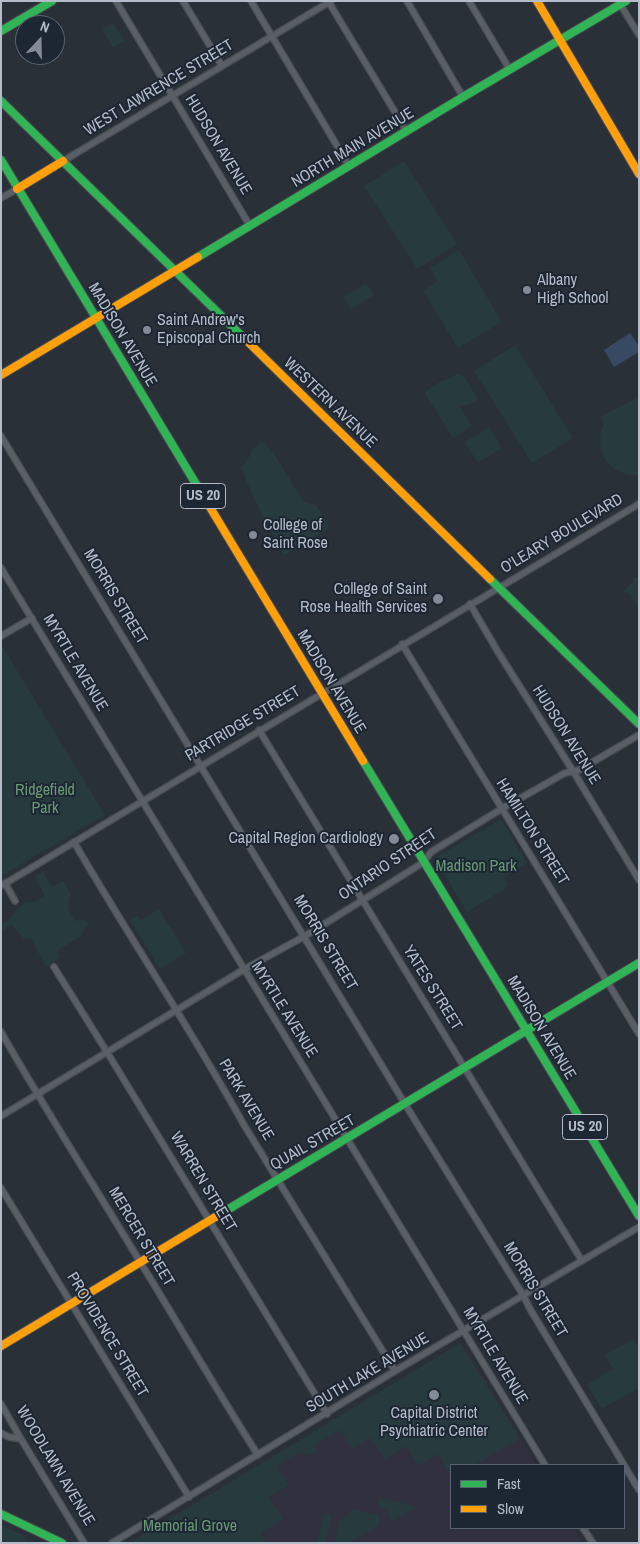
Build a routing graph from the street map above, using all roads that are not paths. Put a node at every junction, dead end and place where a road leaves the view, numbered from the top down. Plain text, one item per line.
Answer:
1 (52, 1) edge
2 (116, 1) edge
3 (184, 1) edge
4 (251, 1) edge
5 (407, 1) edge
6 (469, 1) edge
7 (537, 1) edge
8 (329, 2) edge
9 (623, 3) edge
10 (1, 31) edge
11 (272, 36) junction
12 (639, 36) edge
13 (560, 40) junction
14 (222, 66) junction
15 (510, 70) junction
16 (173, 96) junction
17 (463, 97) junction
18 (1, 101) edge
19 (407, 132) junction
20 (1, 160) edge
21 (63, 161) junction
22 (349, 166) junction
23 (639, 174) edge
24 (17, 189) junction
25 (1, 198) edge
26 (250, 226) junction
27 (175, 270) junction
28 (95, 318) junction
29 (1, 375) edge
30 (1, 436) edge
31 (639, 504) edge
32 (1, 568) edge
33 (499, 588) junction
34 (470, 604) junction
35 (32, 618) junction
36 (1, 636) edge
37 (402, 644) junction
38 (322, 693) junction
39 (639, 724) edge
40 (259, 730) junction
41 (639, 734) edge
42 (201, 766) junction
43 (573, 771) junction
44 (143, 801) junction
45 (502, 808) junction
46 (74, 842) junction
47 (424, 862) junction
48 (639, 880) edge
49 (3, 884) edge
50 (15, 901) dead end
51 (362, 901) junction
52 (305, 936) junction
53 (639, 963) edge
54 (54, 967) dead end
55 (244, 970) junction
56 (608, 982) junction
57 (176, 1011) junction
58 (526, 1031) junction
59 (1, 1032) edge
60 (639, 1034) edge
61 (107, 1052) junction
62 (465, 1068) junction
63 (37, 1094) junction
64 (405, 1104) junction
65 (1, 1116) edge
66 (348, 1139) junction
67 (278, 1180) junction
68 (1, 1188) edge
69 (639, 1216) edge
70 (210, 1221) junction
71 (639, 1227) edge
72 (582, 1261) junction
73 (140, 1262) junction
74 (523, 1295) junction
75 (73, 1304) junction
76 (464, 1332) junction
77 (1, 1346) edge
78 (396, 1371) junction
79 (1, 1404) edge
80 (327, 1414) junction
81 (1, 1433) edge
82 (21, 1438) junction
83 (258, 1455) junction
84 (544, 1464) edge
85 (623, 1464) edge
86 (625, 1467) edge
87 (639, 1490) edge
88 (189, 1497) junction
89 (1, 1514) edge
90 (584, 1529) edge
91 (62, 1543) edge
92 (84, 1543) edge
93 (112, 1543) edge
94 (592, 1543) edge

1 - 10 street
2 - 16 street, HUDSON AVENUE
3 - 14 street
4 - 11 street
5 - 17 street
6 - 15 street
7 - 13 street
8 - 11 street, WEST LAWRENCE STREET
8 - 19 street
9 - 12 street
9 - 13 street, NORTH MAIN AVENUE
11 - 14 street, WEST LAWRENCE STREET
11 - 22 street
13 - 15 street, NORTH MAIN AVENUE
13 - 23 street
14 - 16 street, WEST LAWRENCE STREET
15 - 17 street, NORTH MAIN AVENUE
16 - 21 street, WEST LAWRENCE STREET
16 - 26 street, HUDSON AVENUE
17 - 19 street, NORTH MAIN AVENUE
18 - 21 street, WESTERN AVENUE
19 - 22 street, NORTH MAIN AVENUE
20 - 24 street, MADISON AVENUE / US 20
21 - 24 street, WEST LAWRENCE STREET
21 - 27 street, WESTERN AVENUE
22 - 26 street, NORTH MAIN AVENUE
24 - 25 street, WEST LAWRENCE STREET
24 - 28 street, MADISON AVENUE / US 20
26 - 27 street, NORTH MAIN AVENUE
27 - 28 street, NORTH MAIN AVENUE
27 - 33 street, WESTERN AVENUE
28 - 29 street, NORTH MAIN AVENUE
28 - 38 street, MADISON AVENUE / US 20
30 - 42 street, MORRIS STREET
31 - 33 street, O'LEARY BOULEVARD
32 - 35 street, MYRTLE AVENUE
33 - 34 street, PARTRIDGE STREET
33 - 39 street, WESTERN AVENUE
34 - 37 street, PARTRIDGE STREET
34 - 43 street, HUDSON AVENUE
35 - 36 street
35 - 44 street, MYRTLE AVENUE
37 - 38 street, PARTRIDGE STREET
37 - 45 street, HAMILTON STREET
38 - 40 street, PARTRIDGE STREET
38 - 47 street, MADISON AVENUE / US 20
40 - 42 street, PARTRIDGE STREET
40 - 51 street, YATES STREET
41 - 43 street, ONTARIO STREET
42 - 44 street, PARTRIDGE STREET
42 - 52 street, MORRIS STREET
43 - 45 street, ONTARIO STREET
43 - 48 street, HUDSON AVENUE
44 - 46 street, PARTRIDGE STREET
44 - 55 street, MYRTLE AVENUE
45 - 47 street, ONTARIO STREET
45 - 56 street, HAMILTON STREET
46 - 49 street, PARTRIDGE STREET
46 - 57 street, PARK AVENUE
47 - 51 street, ONTARIO STREET
47 - 58 street, MADISON AVENUE / US 20
49 - 50 street
51 - 52 street, ONTARIO STREET
51 - 62 street, YATES STREET
52 - 55 street, ONTARIO STREET
52 - 64 street, MORRIS STREET
53 - 56 street, QUAIL STREET
54 - 61 street, WARREN STREET
55 - 57 street, ONTARIO STREET
55 - 66 street, MYRTLE AVENUE
56 - 58 street, QUAIL STREET
56 - 60 street, HAMILTON STREET
57 - 61 street, ONTARIO STREET
57 - 67 street, PARK AVENUE
58 - 62 street, QUAIL STREET
58 - 69 street, MADISON AVENUE / US 20
59 - 63 street, MERCER STREET
61 - 63 street, ONTARIO STREET
61 - 70 street, WARREN STREET
62 - 64 street, QUAIL STREET
62 - 72 street, YATES STREET
63 - 65 street, ONTARIO STREET
63 - 73 street, MERCER STREET
64 - 66 street, QUAIL STREET
64 - 74 street, MORRIS STREET
66 - 67 street, QUAIL STREET
66 - 76 street, MYRTLE AVENUE
67 - 70 street, QUAIL STREET
67 - 78 street, PARK AVENUE
68 - 75 street, PROVIDENCE STREET
70 - 73 street, QUAIL STREET
70 - 80 street, WARREN STREET
71 - 72 street, SOUTH LAKE AVENUE
72 - 74 street, SOUTH LAKE AVENUE
73 - 75 street, QUAIL STREET
73 - 83 street, MERCER STREET
74 - 76 street, SOUTH LAKE AVENUE
74 - 85 street, MORRIS STREET
75 - 77 street, QUAIL STREET
75 - 88 street, PROVIDENCE STREET
76 - 78 street, SOUTH LAKE AVENUE
76 - 84 street, MYRTLE AVENUE
78 - 80 street, SOUTH LAKE AVENUE
79 - 82 street, WOODLAWN AVENUE
80 - 83 street, SOUTH LAKE AVENUE
81 - 82 street
82 - 92 street, WOODLAWN AVENUE
83 - 88 street, SOUTH LAKE AVENUE
86 - 87 street, MORRIS STREET
88 - 93 street, SOUTH LAKE AVENUE
89 - 91 street
90 - 94 street

